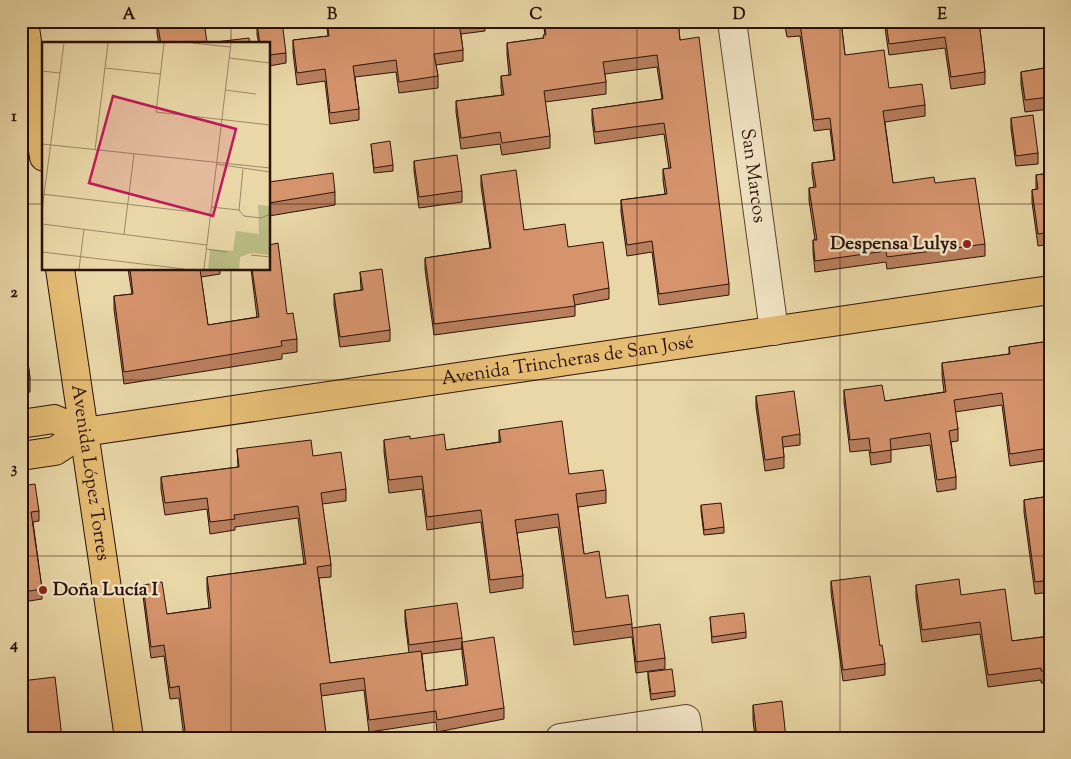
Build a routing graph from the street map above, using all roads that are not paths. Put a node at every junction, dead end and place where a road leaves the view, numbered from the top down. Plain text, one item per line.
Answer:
1 (24, 21) edge
2 (732, 21) edge
3 (26, 71) edge
4 (42, 147) edge
5 (60, 270) edge
6 (1050, 290) edge
7 (774, 331) junction
8 (21, 424) edge
9 (84, 432) junction
10 (21, 456) edge
11 (687, 728) edge
12 (129, 738) edge
13 (560, 738) edge

1 - 3 main road
2 - 7 street, San Marcos
3 - 4 main road
5 - 9 main road, Avenida López Torres
6 - 7 main road, Avenida Trincheras de San José
7 - 9 main road, Avenida Trincheras de San José
8 - 9 main road
9 - 10 main road
9 - 12 main road, Avenida López Torres
11 - 13 street

